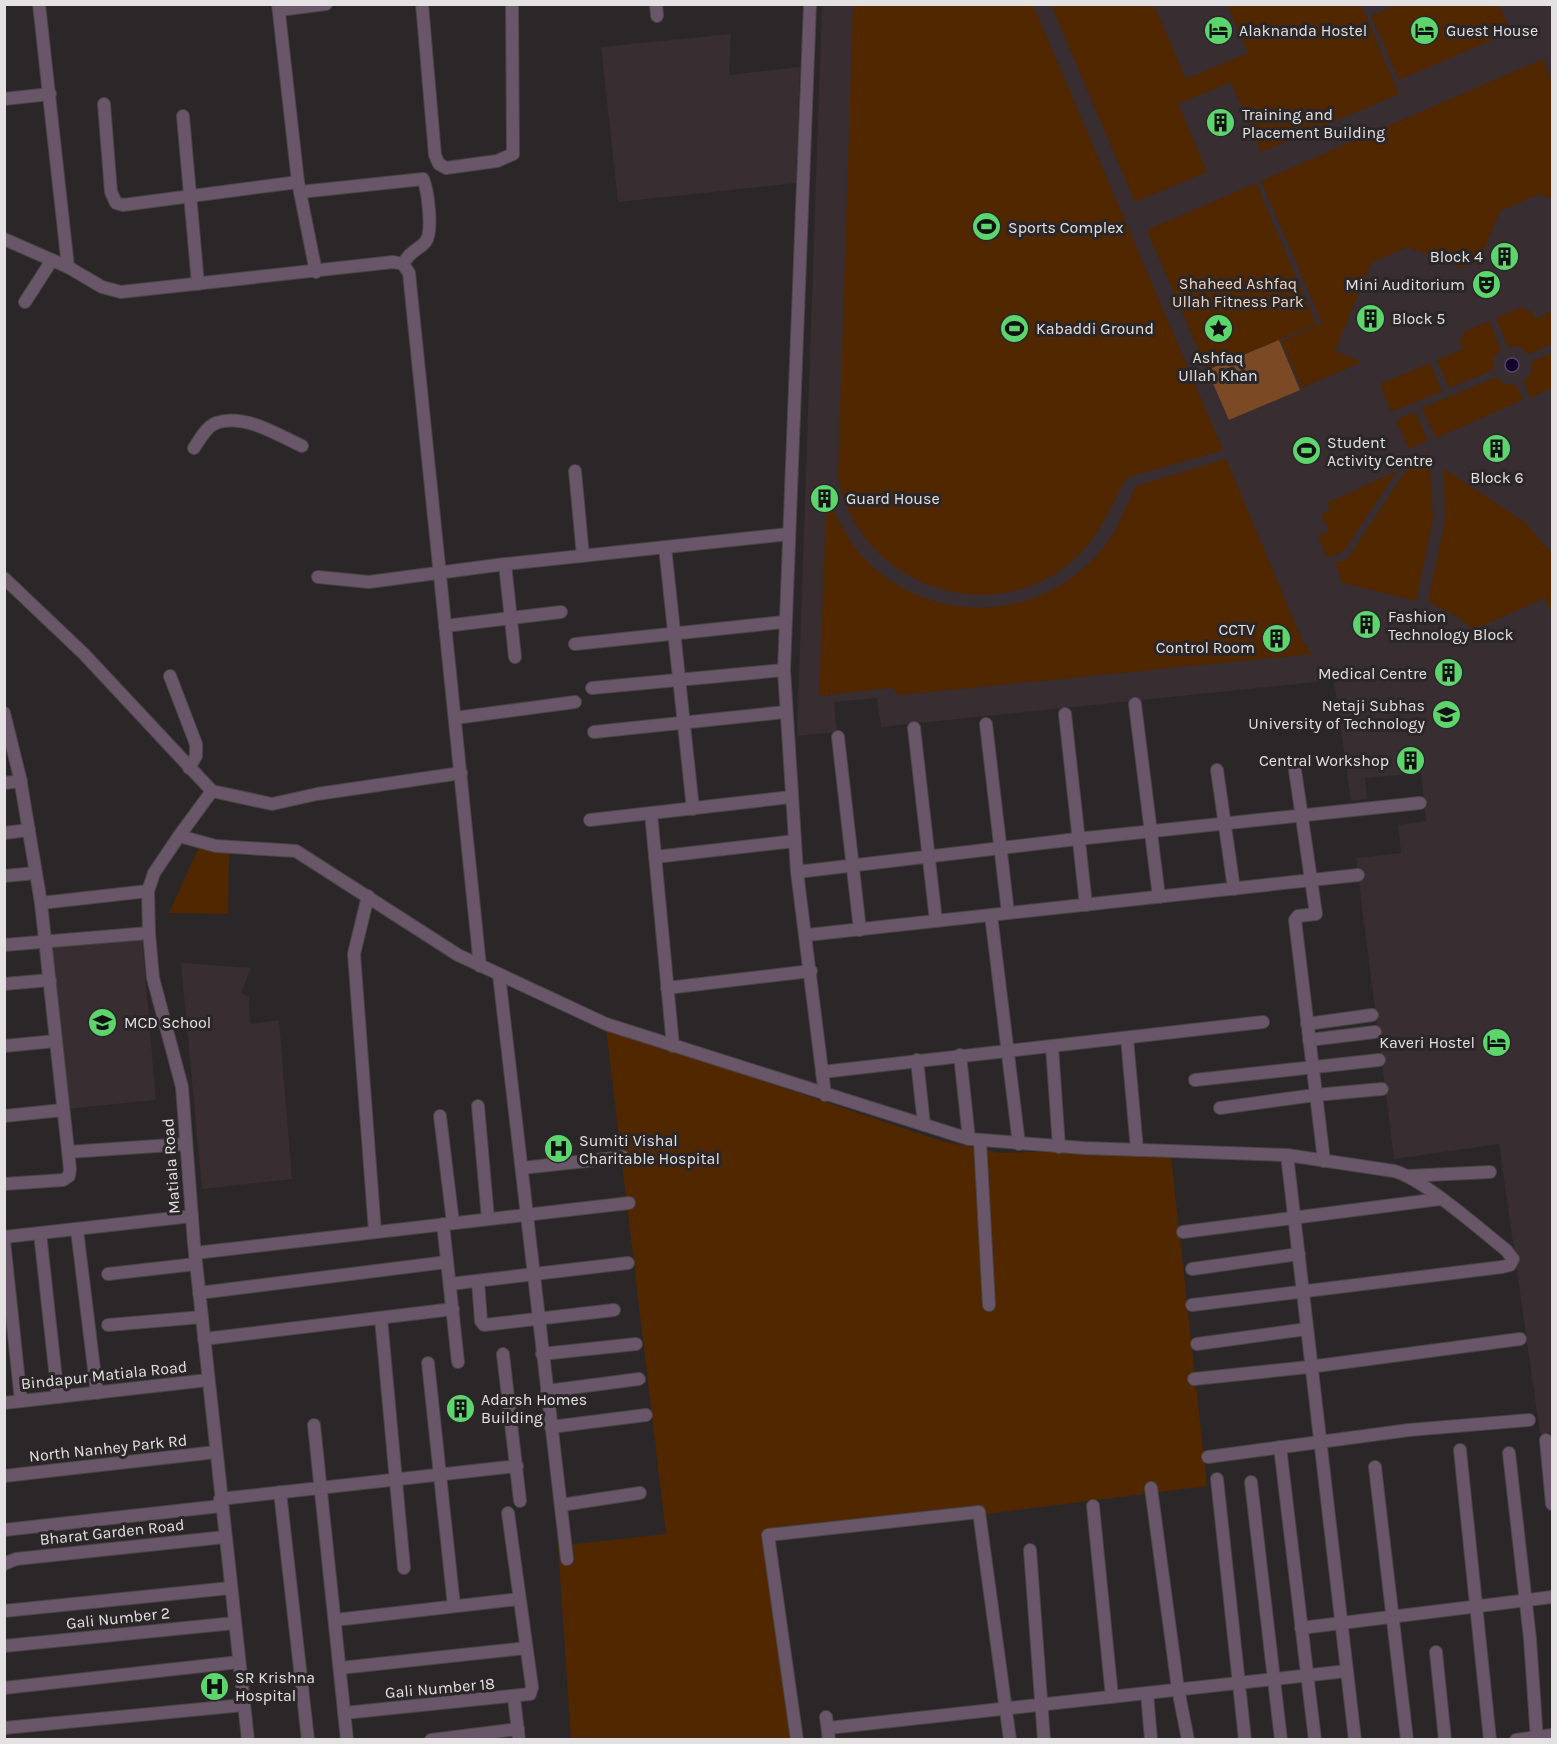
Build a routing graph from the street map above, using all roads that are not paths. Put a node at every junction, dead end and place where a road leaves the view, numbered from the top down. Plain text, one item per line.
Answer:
1 (39, 4) edge
2 (326, 4) edge
3 (422, 4) edge
4 (512, 4) edge
5 (810, 4) edge
6 (278, 7) edge
7 (50, 94) junction
8 (4, 99) edge
9 (104, 104) dead end
10 (183, 116) dead end
11 (299, 187) junction
12 (191, 196) junction
13 (4, 238) edge
14 (52, 260) junction
15 (403, 264) junction
16 (68, 267) junction
17 (316, 272) junction
18 (198, 284) junction
19 (25, 302) dead end
20 (302, 446) dead end
21 (194, 448) dead end
22 (575, 471) dead end
23 (789, 534) junction
24 (665, 548) junction
25 (583, 556) junction
26 (506, 564) junction
27 (438, 572) junction
28 (318, 577) dead end
29 (4, 578) edge
30 (561, 612) dead end
31 (512, 618) junction
32 (784, 622) junction
33 (445, 626) junction
34 (674, 634) junction
35 (575, 644) dead end
36 (515, 657) dead end
37 (784, 670) junction
38 (170, 676) dead end
39 (679, 678) junction
40 (592, 688) dead end
41 (575, 702) dead end
42 (1135, 704) dead end
43 (785, 712) junction
44 (4, 713) edge
45 (1065, 714) dead end
46 (455, 718) junction
47 (684, 722) junction
48 (986, 724) dead end
49 (914, 728) dead end
50 (594, 732) dead end
51 (838, 737) dead end
52 (189, 768) junction
53 (1217, 770) dead end
54 (1295, 770) dead end
55 (461, 773) junction
56 (21, 781) junction
57 (4, 783) edge
58 (212, 791) junction
59 (791, 797) junction
60 (1420, 803) dead end
61 (693, 809) junction
62 (651, 813) junction
63 (1302, 816) junction
64 (590, 820) dead end
65 (1224, 824) junction
66 (29, 830) junction
67 (1151, 831) junction
68 (4, 833) edge
69 (179, 836) junction
70 (1077, 839) junction
71 (795, 842) junction
72 (1000, 848) junction
73 (929, 856) junction
74 (655, 857) junction
75 (853, 865) junction
76 (797, 872) junction
77 (36, 873) junction
78 (1358, 875) dead end
79 (4, 876) edge
80 (1310, 880) junction
81 (1234, 889) junction
82 (148, 891) junction
83 (368, 896) junction
84 (1159, 897) junction
85 (41, 903) junction
86 (1086, 905) junction
87 (1008, 913) junction
88 (991, 915) junction
89 (936, 921) junction
90 (860, 930) junction
91 (149, 933) junction
92 (807, 936) junction
93 (45, 941) junction
94 (4, 945) edge
95 (480, 966) junction
96 (811, 971) junction
97 (499, 975) junction
98 (50, 980) junction
99 (4, 984) edge
100 (667, 988) junction
101 (1372, 1016) dead end
102 (1263, 1022) dead end
103 (1307, 1024) junction
104 (1375, 1032) dead end
105 (1127, 1038) junction
106 (1309, 1040) junction
107 (56, 1041) junction
108 (4, 1046) edge
109 (673, 1046) junction
110 (1052, 1046) junction
111 (1007, 1050) junction
112 (960, 1055) junction
113 (917, 1060) junction
114 (1380, 1060) dead end
115 (1312, 1068) junction
116 (822, 1072) junction
117 (1195, 1080) dead end
118 (1382, 1089) dead end
119 (825, 1095) junction
120 (1316, 1095) junction
121 (478, 1106) dead end
122 (1220, 1108) dead end
123 (63, 1110) junction
124 (4, 1116) edge
125 (440, 1116) dead end
126 (924, 1125) junction
127 (975, 1140) junction
128 (186, 1144) junction
129 (1019, 1144) junction
130 (1059, 1147) junction
131 (1137, 1150) junction
132 (68, 1152) junction
133 (1287, 1155) junction
134 (624, 1157) dead end
135 (1324, 1161) junction
136 (522, 1168) junction
137 (1490, 1172) dead end
138 (1407, 1176) junction
139 (4, 1184) edge
140 (1440, 1199) junction
141 (629, 1203) dead end
142 (528, 1214) junction
143 (192, 1216) junction
144 (1295, 1218) junction
145 (488, 1219) junction
146 (448, 1223) junction
147 (77, 1230) junction
148 (375, 1232) junction
149 (1183, 1232) dead end
150 (40, 1233) junction
151 (4, 1239) edge
152 (1299, 1254) junction
153 (195, 1258) junction
154 (447, 1262) junction
155 (628, 1263) dead end
156 (1192, 1269) dead end
157 (108, 1274) dead end
158 (534, 1274) junction
159 (478, 1281) junction
160 (450, 1284) junction
161 (199, 1293) junction
162 (1303, 1293) junction
163 (989, 1305) dead end
164 (1192, 1305) dead end
165 (453, 1309) junction
166 (614, 1310) dead end
167 (202, 1317) junction
168 (381, 1318) junction
169 (538, 1318) junction
170 (108, 1325) dead end
171 (1307, 1329) junction
172 (204, 1339) junction
173 (1520, 1339) dead end
174 (636, 1344) dead end
175 (1197, 1344) dead end
176 (503, 1354) dead end
177 (542, 1354) junction
178 (458, 1362) dead end
179 (428, 1363) dead end
180 (1311, 1367) junction
181 (639, 1379) dead end
182 (1194, 1379) dead end
183 (208, 1380) junction
184 (547, 1391) junction
185 (97, 1393) junction
186 (58, 1397) junction
187 (21, 1401) junction
188 (4, 1403) edge
189 (646, 1415) dead end
190 (1529, 1420) dead end
191 (314, 1425) dead end
192 (551, 1426) junction
193 (1546, 1440) dead end
194 (1320, 1441) junction
195 (1280, 1447) junction
196 (1460, 1450) dead end
197 (216, 1452) junction
198 (1509, 1453) dead end
199 (1208, 1458) dead end
200 (517, 1466) junction
201 (1375, 1467) dead end
202 (441, 1475) junction
203 (4, 1476) edge
204 (1217, 1479) dead end
205 (395, 1480) junction
206 (1251, 1482) dead end
207 (320, 1488) junction
208 (1151, 1488) dead end
209 (280, 1492) junction
210 (640, 1493) dead end
211 (520, 1501) dead end
212 (221, 1502) junction
213 (1552, 1504) edge
214 (561, 1505) junction
215 (1093, 1506) dead end
216 (508, 1513) dead end
217 (4, 1530) edge
218 (225, 1537) junction
219 (1030, 1550) dead end
220 (567, 1559) dead end
221 (4, 1564) edge
222 (404, 1568) dead end
223 (231, 1588) junction
224 (1552, 1597) edge
225 (519, 1599) junction
226 (1525, 1602) junction
227 (453, 1606) junction
228 (1475, 1606) junction
229 (4, 1611) edge
230 (1392, 1616) junction
231 (335, 1620) junction
232 (1342, 1622) junction
233 (235, 1623) junction
234 (1301, 1628) junction
235 (4, 1646) edge
236 (526, 1648) junction
237 (1436, 1652) dead end
238 (239, 1662) junction
239 (340, 1668) junction
240 (1347, 1671) junction
241 (1306, 1676) junction
242 (1275, 1679) junction
243 (1238, 1683) junction
244 (4, 1688) edge
245 (1178, 1689) junction
246 (1147, 1693) junction
247 (1112, 1697) junction
248 (514, 1698) junction
249 (1041, 1704) junction
250 (244, 1705) junction
251 (1006, 1708) junction
252 (344, 1713) junction
253 (4, 1728) edge
254 (828, 1728) edge
255 (518, 1734) edge
256 (1552, 1735) edge
257 (1537, 1738) edge
258 (248, 1740) edge
259 (308, 1740) edge
260 (347, 1740) edge
261 (431, 1740) edge
262 (797, 1740) edge
263 (1010, 1740) edge
264 (1044, 1740) edge
265 (1150, 1740) edge
266 (1188, 1740) edge
267 (1245, 1740) edge
268 (1281, 1740) edge
269 (1315, 1740) edge
270 (1355, 1740) edge
271 (1407, 1740) edge
272 (1445, 1740) edge
273 (1490, 1740) edge
274 (1516, 1740) edge

1 - 7 street
2 - 6 street
3 - 4 street
5 - 23 street
6 - 11 street
7 - 8 street
7 - 16 street
9 - 12 street
10 - 12 street
11 - 12 street
11 - 15 street
11 - 17 street
12 - 18 street
13 - 14 street
14 - 16 street
14 - 19 street
15 - 17 street
15 - 27 street
16 - 18 street
17 - 18 street
20 - 21 street
22 - 25 street
23 - 24 street
23 - 32 street
24 - 25 street
24 - 34 street
25 - 26 street
26 - 27 street
26 - 31 street
27 - 28 street
27 - 33 street
29 - 52 street
30 - 31 street
31 - 33 street
31 - 36 street
32 - 34 street
32 - 37 street
33 - 46 street
34 - 35 street
34 - 39 street
37 - 39 street
37 - 43 street
38 - 52 street
39 - 40 street
39 - 47 street
41 - 46 street
42 - 67 street
43 - 47 street
43 - 59 street
44 - 56 street
45 - 70 street
46 - 55 street
47 - 50 street
47 - 61 street
48 - 72 street
49 - 73 street
51 - 75 street
52 - 58 street
53 - 65 street
54 - 63 street
55 - 58 street
55 - 95 street
56 - 57 street
56 - 66 street
58 - 69 street
59 - 61 street
59 - 71 street
60 - 63 street
61 - 62 street
62 - 64 street
62 - 74 street
63 - 65 street
63 - 80 street
65 - 67 street
65 - 81 street
66 - 68 street
66 - 77 street
67 - 70 street
67 - 84 street
69 - 82 street
69 - 83 street
70 - 72 street
70 - 86 street
71 - 74 street
71 - 76 street
72 - 73 street
72 - 87 street
73 - 75 street
73 - 89 street
74 - 100 street
75 - 76 street
75 - 90 street
76 - 92 street
77 - 79 street
77 - 85 street
78 - 80 street
80 - 81 street
80 - 103 street
81 - 84 street
82 - 85 street
82 - 91 street, Matiala Road
83 - 95 street
83 - 148 street
84 - 86 street
85 - 93 street
86 - 87 street
87 - 88 street
88 - 89 street
88 - 111 street
89 - 90 street
90 - 92 street
91 - 93 street
91 - 128 street, Matiala Road
92 - 96 street
93 - 94 street
93 - 98 street
95 - 97 street
96 - 100 street
96 - 116 street
97 - 109 street
97 - 136 street
98 - 99 street
98 - 107 street
100 - 109 street
101 - 103 street
102 - 105 street
103 - 106 street
104 - 106 street
105 - 110 street
105 - 131 street
106 - 115 street
107 - 108 street
107 - 123 street
109 - 119 street
110 - 111 street
110 - 130 street
111 - 112 street
111 - 129 street
112 - 113 street
112 - 127 street
113 - 116 street
113 - 126 street
114 - 115 street
115 - 117 street
115 - 120 street
116 - 119 street
118 - 120 street
119 - 126 street
120 - 122 street
120 - 135 street
121 - 145 street
123 - 124 street
123 - 132 street
125 - 146 street
126 - 127 street
127 - 129 street
127 - 163 street
128 - 132 street
128 - 143 street, Matiala Road
129 - 130 street
130 - 131 street
131 - 133 street
132 - 139 street
133 - 135 street
133 - 144 street
134 - 136 street
135 - 138 street
136 - 142 street
137 - 138 street
138 - 140 street
140 - 144 street
140 - 162 street
141 - 142 street
142 - 145 street
142 - 158 street
143 - 147 street
143 - 153 street, Matiala Road
144 - 149 street
144 - 152 street
145 - 146 street
146 - 148 street
146 - 154 street
147 - 150 street
147 - 185 street
148 - 153 street
150 - 151 street
150 - 186 street
151 - 187 street
152 - 156 street
152 - 162 street
153 - 157 street
153 - 161 street, Matiala Road
154 - 160 street
154 - 161 street
155 - 158 street
158 - 159 street
158 - 169 street
159 - 160 street
159 - 169 street
160 - 165 street
161 - 167 street, Matiala Road
162 - 164 street
162 - 171 street
165 - 168 street
165 - 178 street
166 - 169 street
167 - 170 street
167 - 172 street, Matiala Road
168 - 172 street
168 - 205 street
169 - 177 street
171 - 175 street
171 - 180 street
172 - 183 street, Matiala Road
173 - 180 street
174 - 177 street
176 - 200 street
177 - 184 street
179 - 202 street
180 - 182 street
180 - 194 street
181 - 184 street
183 - 185 street, Bindapur Matiala Road
183 - 197 street, Matiala Road
184 - 192 street
185 - 186 street, Bindapur Matiala Road
186 - 187 street, Bindapur Matiala Road
187 - 188 street, Bindapur Matiala Road
189 - 192 street
190 - 194 street
191 - 207 street
192 - 214 street
193 - 213 street
194 - 195 street
194 - 232 street
195 - 199 street
195 - 234 street
196 - 228 street
197 - 203 street, North Nanhey Park Rd
197 - 212 street, Matiala Road
198 - 226 street
200 - 202 street
200 - 211 street
201 - 230 street
202 - 205 street
202 - 227 street
204 - 243 street
205 - 207 street
205 - 222 street
206 - 242 street
207 - 209 street
207 - 231 street
208 - 245 street
209 - 212 street
209 - 259 street
210 - 214 street
212 - 217 street
212 - 218 street, Matiala Road
214 - 220 street
215 - 247 street
216 - 225 street
218 - 221 street, Bharat Garden Road
218 - 223 street, Matiala Road
219 - 249 street
223 - 229 street
223 - 233 street, Matiala Road
224 - 226 street
225 - 227 street
225 - 236 street
226 - 228 street
226 - 257 street
227 - 231 street
228 - 230 street
228 - 273 street
230 - 232 street
230 - 271 street
231 - 239 street
232 - 234 street
232 - 240 street
233 - 235 street, Gali Number 2
233 - 238 street, Matiala Road
234 - 241 street
236 - 239 street
236 - 248 street, Gali Number 18
237 - 272 street
238 - 244 street
238 - 250 street, Matiala Road
239 - 252 street
240 - 241 street
240 - 270 street
241 - 242 street
241 - 269 street
242 - 243 street
242 - 268 street
243 - 245 street
243 - 267 street
245 - 246 street
245 - 266 street
246 - 247 street
246 - 265 street
247 - 249 street
248 - 252 street, Gali Number 18
248 - 255 street
249 - 251 street
249 - 264 street
250 - 253 street
250 - 258 street, Matiala Road
251 - 254 street
251 - 262 street
251 - 263 street
252 - 260 street
255 - 261 street
256 - 257 street
257 - 274 street

